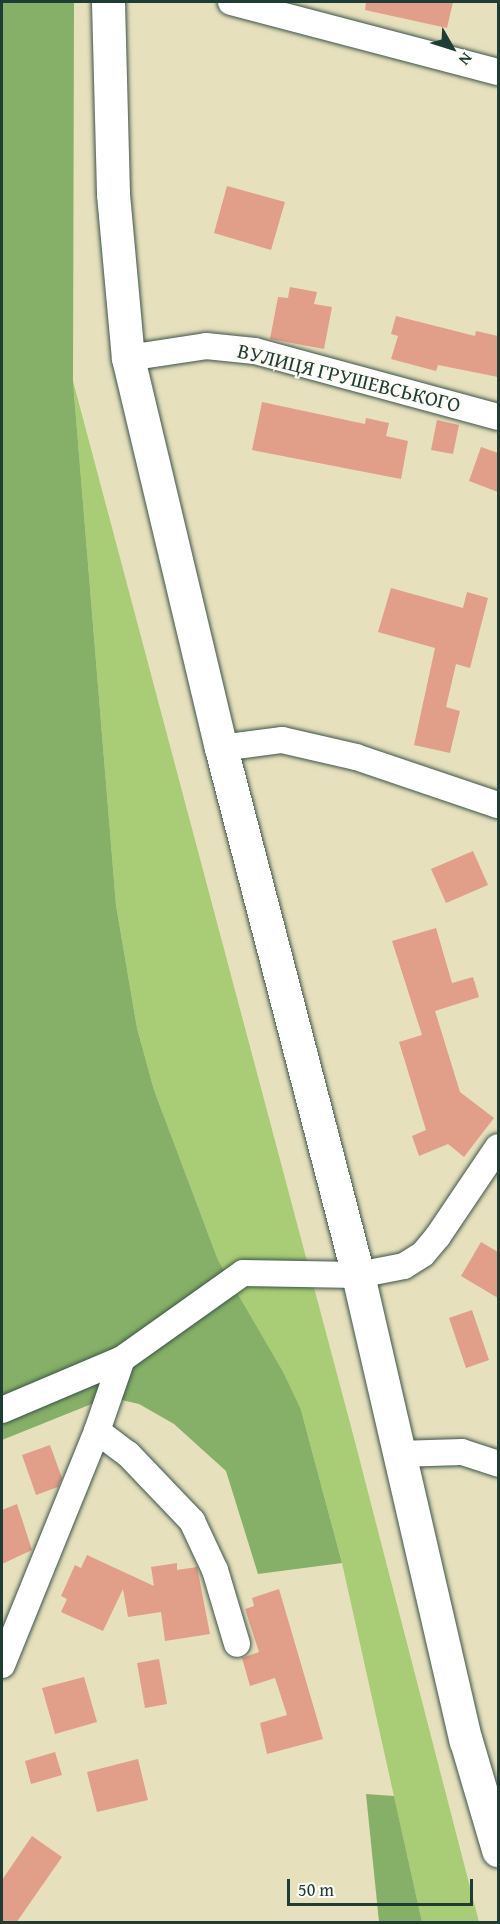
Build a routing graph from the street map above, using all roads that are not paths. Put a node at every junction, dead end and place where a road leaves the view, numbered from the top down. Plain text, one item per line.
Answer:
1 (108, 2) edge
2 (231, 2) edge
3 (498, 72) edge
4 (128, 358) junction
5 (498, 417) edge
6 (221, 748) junction
7 (498, 805) edge
8 (498, 1147) edge
9 (358, 1275) junction
10 (122, 1359) junction
11 (2, 1410) edge
12 (97, 1431) junction
13 (398, 1454) junction
14 (498, 1464) edge
15 (237, 1644) dead end
16 (2, 1665) edge
17 (498, 1850) edge

1 - 4 main road
2 - 3 street
4 - 5 street, ВУЛИЦЯ ГРУШЕВСЬКОГО
4 - 6 main road
6 - 7 street
6 - 9 main road
8 - 9 street
9 - 10 street
9 - 13 main road
10 - 11 street
10 - 12 street
12 - 15 street
12 - 16 street
13 - 14 street
13 - 17 main road

